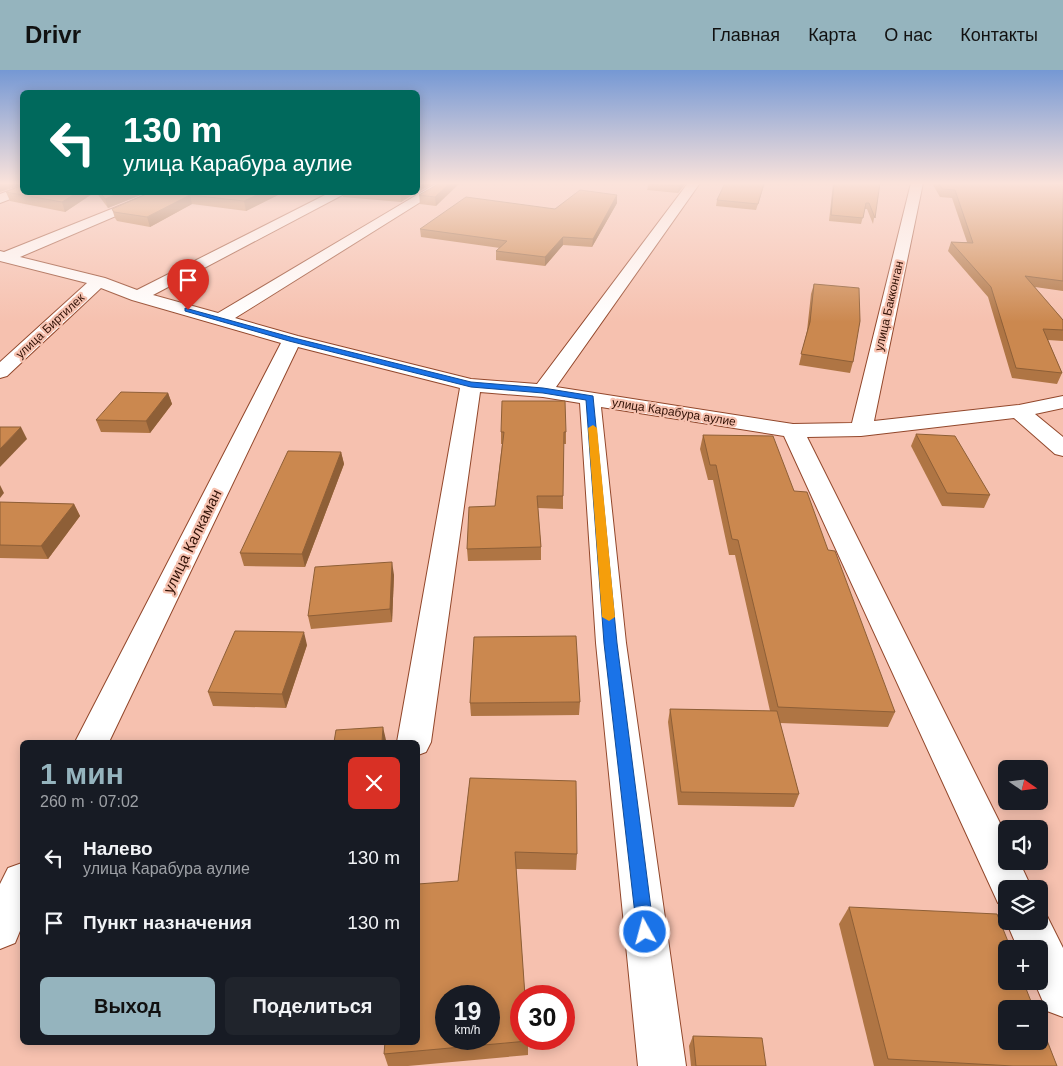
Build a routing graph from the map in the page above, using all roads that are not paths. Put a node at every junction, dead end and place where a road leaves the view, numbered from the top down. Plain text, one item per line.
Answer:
1 (72, 229) edge
2 (268, 229) edge
3 (367, 229) edge
4 (660, 229) edge
5 (906, 229) edge
6 (3, 257) edge
7 (99, 281) junction
8 (138, 296) junction
9 (221, 319) junction
10 (292, 340) junction
11 (0, 372) edge
12 (471, 385) junction
13 (543, 391) junction
14 (590, 398) junction
15 (1063, 402) edge
16 (1019, 411) junction
17 (862, 429) junction
18 (792, 431) junction
19 (1063, 449) edge
20 (93, 740) edge
21 (414, 740) edge
22 (1008, 880) edge
23 (20, 886) edge
24 (0, 928) edge
25 (1032, 930) edge
26 (1063, 995) edge
27 (662, 1066) edge

1 - 6 street
2 - 8 street
3 - 9 street
4 - 13 street
5 - 17 street, улица Бакконган
6 - 7 street, улица Карабура аулие
7 - 8 street, улица Карабура аулие
7 - 11 street, улица Биртилек
8 - 9 street, улица Карабура аулие
9 - 10 street, улица Карабура аулие
10 - 12 street, улица Карабура аулие
10 - 20 street, улица Калкаман
12 - 13 street, улица Карабура аулие
12 - 21 street
13 - 14 street, улица Карабура аулие
14 - 18 street, улица Карабура аулие
14 - 27 street
15 - 16 street, улица Карабура аулие
16 - 17 street, улица Карабура аулие
16 - 19 street
17 - 18 street, улица Карабура аулие
18 - 22 street
23 - 24 street
25 - 26 street

